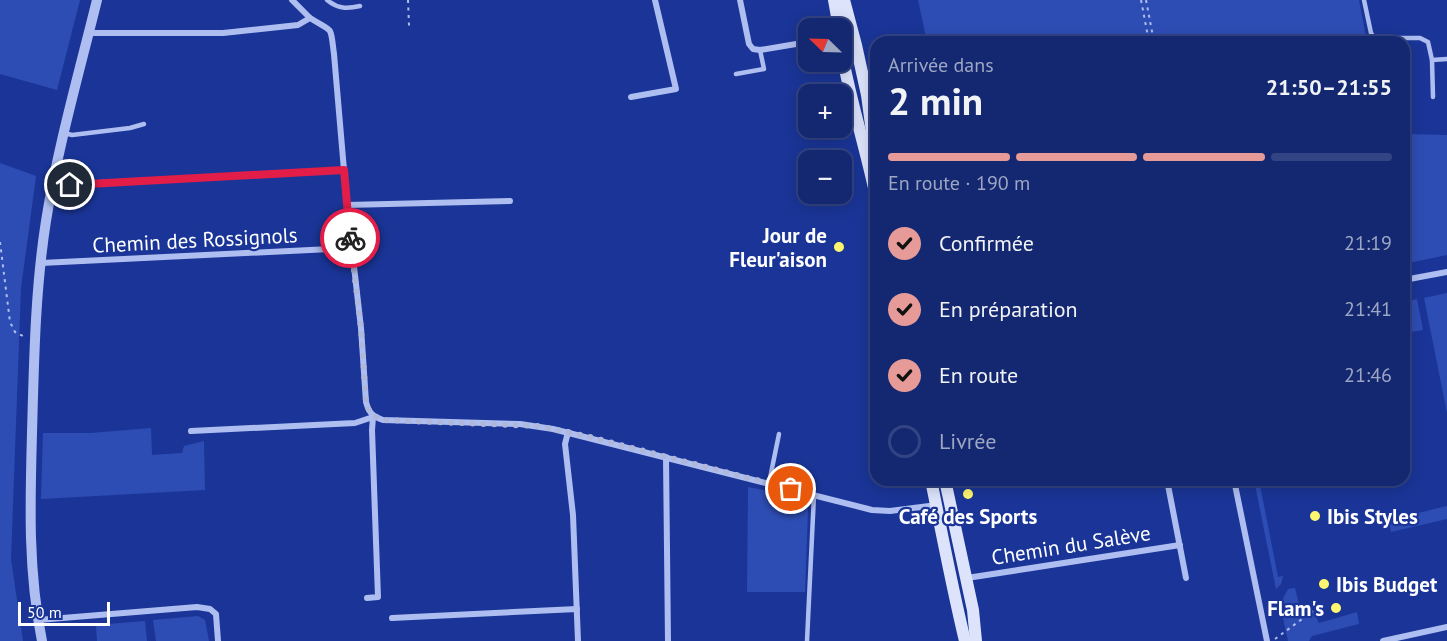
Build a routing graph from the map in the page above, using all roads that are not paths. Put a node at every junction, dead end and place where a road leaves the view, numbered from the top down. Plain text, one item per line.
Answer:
1 (97, 0) edge
2 (292, 0) edge
3 (327, 0) edge
4 (655, 0) edge
5 (740, 0) edge
6 (834, 0) edge
7 (844, 0) edge
8 (1364, 0) edge
9 (360, 6) dead end
10 (310, 18) junction
11 (837, 18) edge
12 (89, 33) junction
13 (1373, 36) edge
14 (1410, 39) edge
15 (798, 44) edge
16 (760, 50) junction
17 (1447, 59) edge
18 (852, 60) edge
19 (1432, 60) junction
20 (860, 61) junction
21 (736, 74) dead end
22 (868, 86) junction
23 (852, 89) edge
24 (631, 97) dead end
25 (1433, 97) dead end
26 (852, 100) edge
27 (870, 105) edge
28 (144, 124) dead end
29 (64, 133) junction
30 (344, 170) junction
31 (870, 170) edge
32 (52, 184) junction
33 (510, 201) dead end
34 (346, 205) junction
35 (351, 248) junction
36 (40, 263) junction
37 (1447, 272) edge
38 (1410, 279) edge
39 (373, 417) junction
40 (191, 431) dead end
41 (568, 432) junction
42 (779, 435) dead end
43 (666, 457) junction
44 (769, 483) junction
45 (932, 486) edge
46 (946, 486) edge
47 (1168, 486) edge
48 (1235, 486) edge
49 (814, 495) junction
50 (949, 502) junction
51 (936, 505) junction
52 (1180, 545) junction
53 (967, 578) junction
54 (1186, 578) dead end
55 (950, 582) junction
56 (367, 598) dead end
57 (971, 600) junction
58 (955, 604) junction
59 (577, 609) junction
60 (392, 618) dead end
61 (38, 620) junction
62 (1447, 627) edge
63 (42, 641) edge
64 (218, 641) edge
65 (578, 641) edge
66 (668, 641) edge
67 (807, 641) edge
68 (965, 641) edge
69 (976, 641) edge
70 (1267, 641) edge
71 (1383, 641) edge

1 - 12 street
2 - 10 street
3 - 9 lane
4 - 24 street
5 - 16 street
6 - 11 main road
7 - 20 main road
8 - 13 lane
10 - 12 street
10 - 30 street
12 - 29 street
14 - 19 lane
15 - 16 street
16 - 21 lane
17 - 19 lane
18 - 20 main road
19 - 25 lane
20 - 22 main road
22 - 23 main road
22 - 27 main road
26 - 31 main road
28 - 29 lane
29 - 32 street
30 - 32 street
30 - 34 street
32 - 36 street
33 - 34 street
34 - 35 street
35 - 36 street, Chemin des Rossignols
35 - 39 street
36 - 61 street
37 - 38 street
39 - 40 street
39 - 41 street
39 - 56 street
41 - 43 street
41 - 59 street
42 - 44 lane
43 - 44 street
43 - 66 street
44 - 49 street
45 - 51 main road
46 - 50 main road
47 - 52 street
48 - 70 street
49 - 51 street
49 - 67 lane
50 - 51 main road
50 - 53 main road
51 - 55 main road
52 - 53 street, Chemin du Salève
52 - 54 street
53 - 55 main road
53 - 57 main road
55 - 58 main road
57 - 58 main road
57 - 69 main road
58 - 68 main road
59 - 60 street
59 - 65 street
61 - 63 street
61 - 64 street
62 - 71 street

